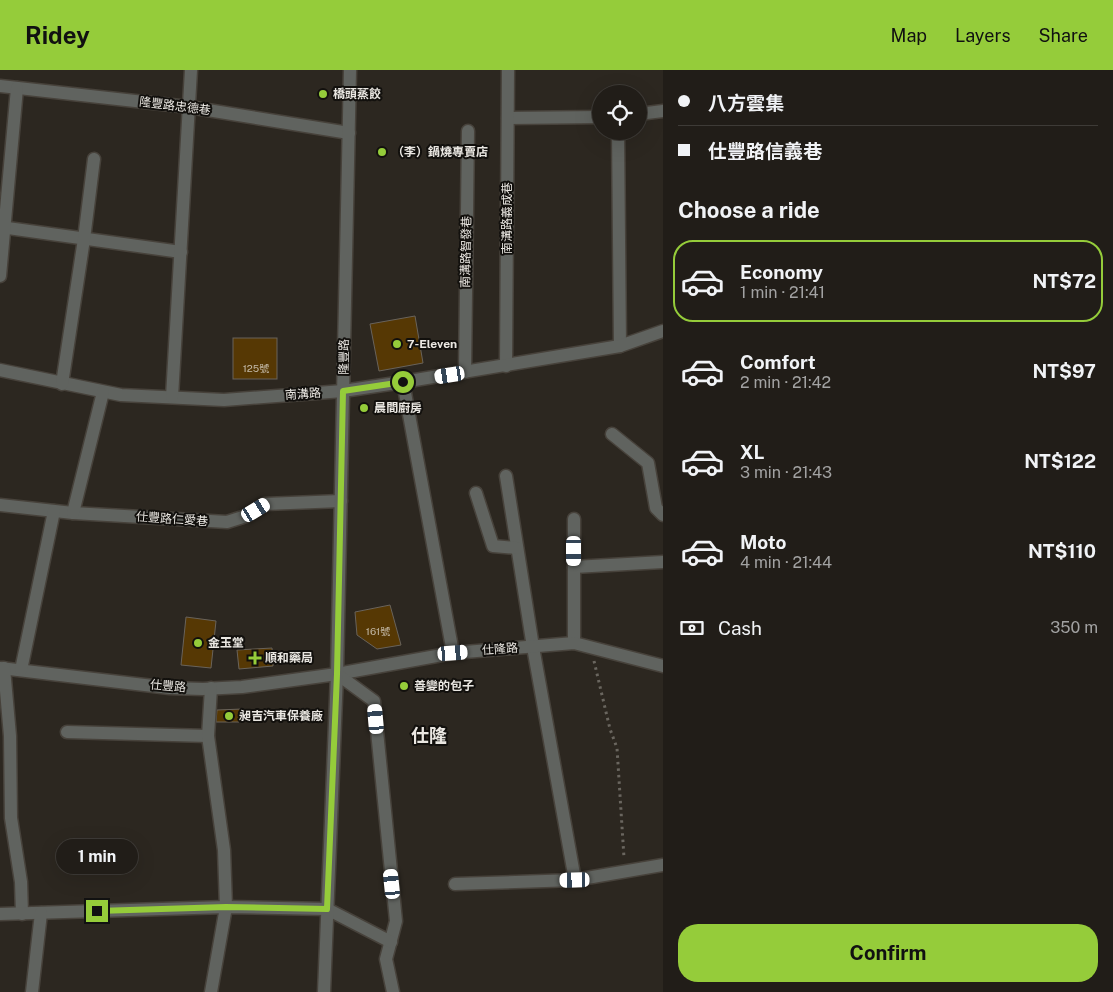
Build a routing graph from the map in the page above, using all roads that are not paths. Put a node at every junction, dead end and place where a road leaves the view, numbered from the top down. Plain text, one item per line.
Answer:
1 (191, 70) edge
2 (350, 70) edge
3 (508, 70) edge
4 (0, 86) edge
5 (17, 88) junction
6 (189, 107) junction
7 (663, 111) edge
8 (647, 113) edge
9 (592, 117) edge
10 (508, 118) junction
11 (468, 131) dead end
12 (349, 133) junction
13 (618, 140) edge
14 (94, 158) dead end
15 (2, 228) edge
16 (84, 239) junction
17 (181, 252) junction
18 (0, 276) edge
19 (663, 331) edge
20 (620, 346) junction
21 (506, 366) junction
22 (0, 370) edge
23 (465, 372) junction
24 (403, 382) junction
25 (62, 384) junction
26 (343, 391) junction
27 (103, 392) junction
28 (172, 397) junction
29 (612, 434) dead end
30 (506, 476) dead end
31 (476, 493) dead end
32 (341, 501) junction
33 (0, 506) edge
34 (54, 511) junction
35 (73, 513) junction
36 (663, 515) edge
37 (574, 519) dead end
38 (517, 548) junction
39 (663, 562) edge
40 (574, 567) junction
41 (574, 644) junction
42 (533, 647) junction
43 (453, 653) junction
44 (663, 666) edge
45 (2, 668) edge
46 (21, 670) junction
47 (337, 674) junction
48 (211, 688) junction
49 (67, 732) dead end
50 (208, 736) junction
51 (663, 865) edge
52 (575, 880) junction
53 (455, 884) dead end
54 (226, 907) junction
55 (327, 909) junction
56 (42, 913) junction
57 (0, 914) edge
58 (22, 914) junction
59 (390, 942) junction
60 (32, 992) edge
61 (211, 992) edge
62 (324, 992) edge
63 (393, 992) edge

1 - 6 street
2 - 12 street, 隆豐路
3 - 10 street, 南溝路義成巷
4 - 5 street, 隆豐路忠德巷
5 - 6 street, 隆豐路忠德巷
5 - 15 street
6 - 12 street, 隆豐路忠德巷
6 - 17 street
7 - 8 street
9 - 10 street
10 - 21 street, 南溝路義成巷
11 - 23 street, 南溝路智發巷
12 - 26 street, 隆豐路
13 - 20 street
14 - 16 street
15 - 16 street
15 - 18 street
16 - 17 street
16 - 25 street
17 - 28 street
19 - 20 street, 南溝路
20 - 21 street, 南溝路
21 - 23 street, 南溝路
22 - 25 street, 南溝路
23 - 24 street, 南溝路
24 - 26 street, 南溝路
24 - 43 street
25 - 27 street, 南溝路
26 - 28 street, 南溝路
26 - 32 street, 隆豐路
27 - 28 street, 南溝路
27 - 35 street
29 - 36 street
30 - 38 street
31 - 38 street
32 - 35 street, 仕豐路仁愛巷
32 - 47 street, 隆豐路
33 - 34 street, 仕豐路仁愛巷
34 - 35 street, 仕豐路仁愛巷
34 - 46 street
37 - 40 street
38 - 42 street
39 - 40 street
40 - 41 street
41 - 42 street, 仕隆路
41 - 44 street, 仕隆路
42 - 43 street, 仕隆路
42 - 52 street
43 - 47 street, 仕隆路
45 - 46 street, 仕豐路
45 - 58 street
46 - 48 street, 仕豐路
47 - 48 street, 仕豐路
47 - 55 street, 隆豐路
47 - 59 street
48 - 50 street
49 - 50 street
50 - 54 street
51 - 52 street
52 - 53 street
54 - 55 street
54 - 56 street
54 - 61 street
55 - 59 street
55 - 62 street, 隆豐路
56 - 58 street
56 - 60 street
57 - 58 street
59 - 63 street

